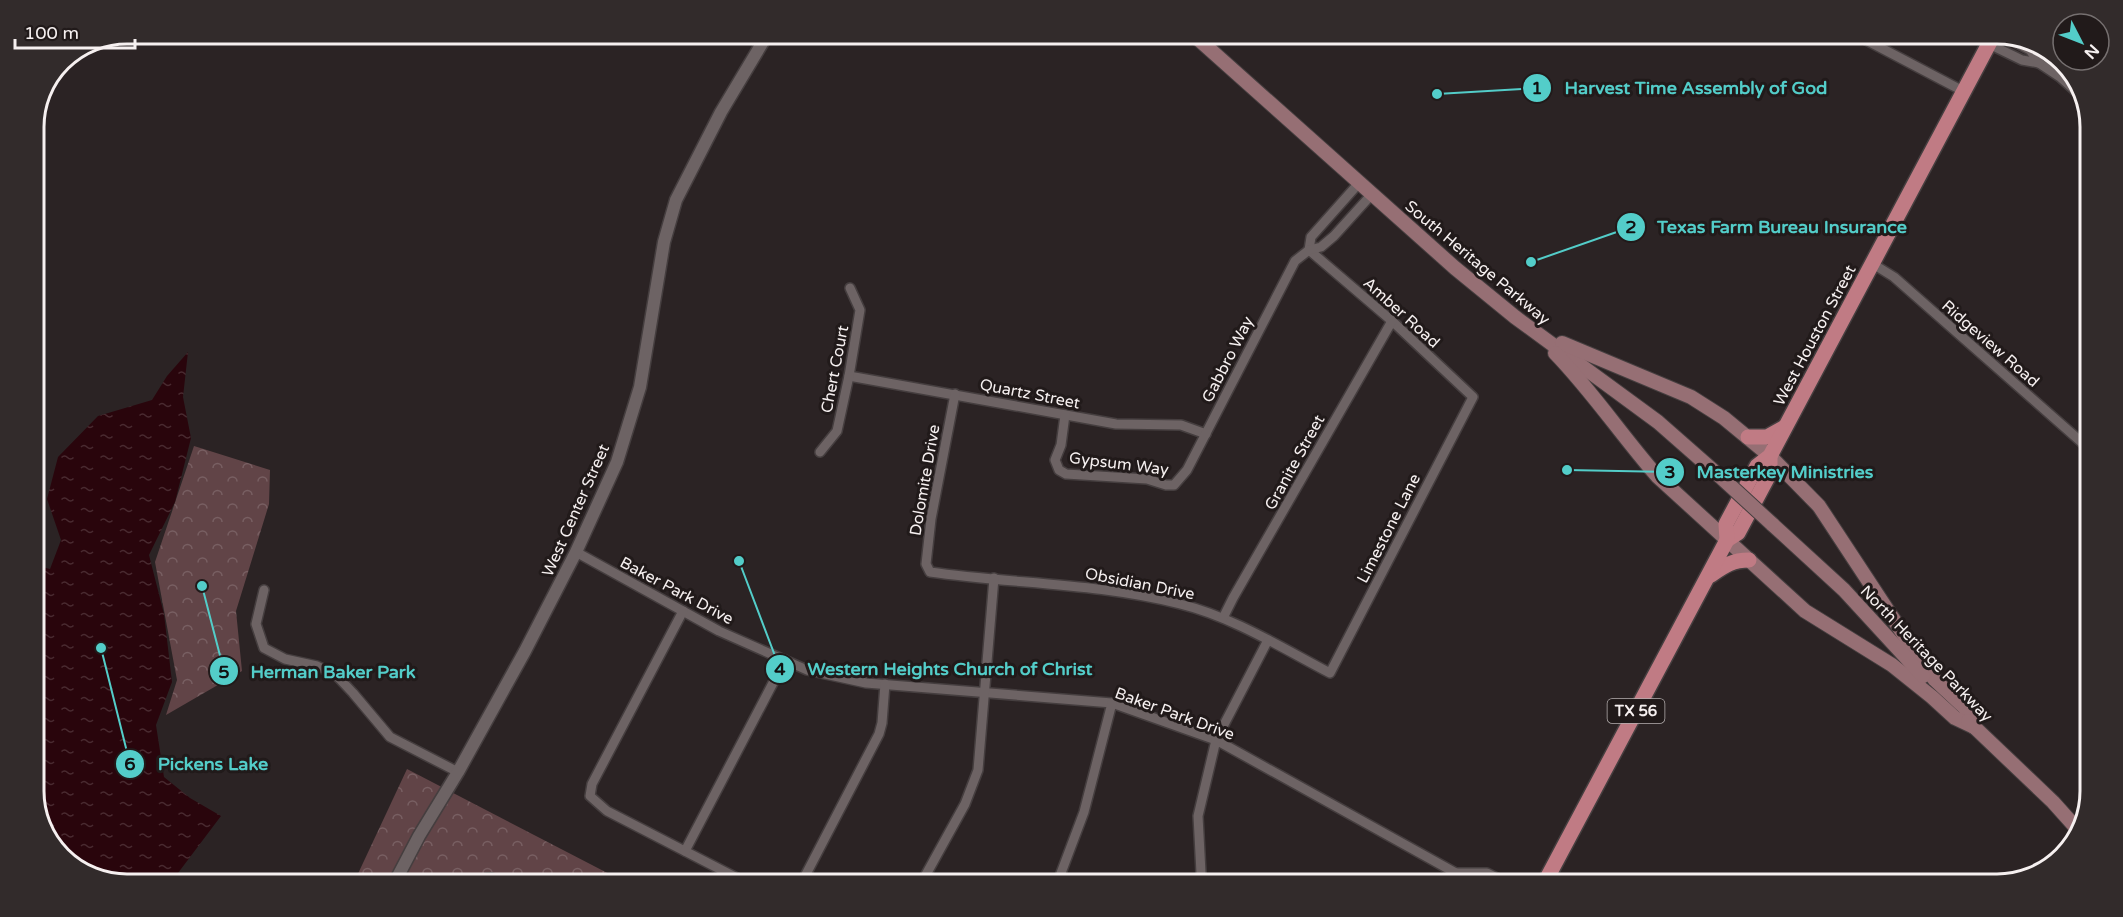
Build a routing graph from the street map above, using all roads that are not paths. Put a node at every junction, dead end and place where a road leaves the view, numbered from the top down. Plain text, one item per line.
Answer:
1 (762, 44) edge
2 (1204, 44) edge
3 (1874, 44) edge
4 (1989, 44) edge
5 (1994, 44) edge
6 (2031, 52) edge
7 (2039, 63) junction
8 (2067, 83) edge
9 (1963, 91) junction
10 (1359, 183) junction
11 (1372, 194) junction
12 (1309, 250) junction
13 (1873, 264) junction
14 (850, 288) dead end
15 (1515, 317) junction
16 (1392, 321) junction
17 (849, 376) junction
18 (955, 394) junction
19 (1473, 397) joint
20 (1065, 415) junction
21 (1785, 427) junction
22 (1206, 434) junction
23 (1748, 437) junction
24 (2079, 440) edge
25 (820, 452) dead end
26 (1770, 456) junction
27 (1174, 485) joint
28 (1748, 502) joint
29 (1727, 540) junction
30 (576, 552) junction
31 (1749, 560) junction
32 (930, 572) joint
33 (994, 578) junction
34 (1706, 579) junction
35 (264, 590) dead end
36 (683, 611) junction
37 (1223, 618) junction
38 (1268, 640) junction
39 (785, 660) junction
40 (1330, 673) joint
41 (885, 684) junction
42 (985, 691) junction
43 (1112, 703) junction
44 (1974, 727) junction
45 (1216, 740) junction
46 (458, 772) junction
47 (2072, 823) edge
48 (685, 851) junction
49 (1455, 873) joint
50 (399, 874) edge
51 (729, 874) edge
52 (806, 874) edge
53 (926, 874) edge
54 (1060, 874) edge
55 (1201, 874) edge
56 (1489, 874) edge
57 (1549, 874) edge

1 - 30 street, West Center Street
2 - 10 main road, South Heritage Parkway
3 - 9 street
4 - 9 main road, West Houston Street / TX 56
5 - 7 street
6 - 7 street
7 - 8 street
9 - 13 main road, West Houston Street / TX 56
10 - 11 main road, South Heritage Parkway
10 - 12 street, Gabbro Way
11 - 12 street, Gabbro Way
11 - 15 main road, South Heritage Parkway
12 - 16 street, Amber Road
12 - 22 street, Gabbro Way
13 - 21 main road, West Houston Street / TX 56
13 - 24 street, Ridgeview Road
14 - 17 street, Chert Court
15 - 23 main road
15 - 28 main road, South Heritage Parkway, bridge
15 - 29 main road
16 - 19 street, Amber Road
16 - 37 street, Granite Street
17 - 18 street, Quartz Street
17 - 25 street, Chert Court
18 - 20 street, Quartz Street
18 - 32 street, Dolomite Drive
19 - 40 street, Limestone Lane
20 - 22 street, Quartz Street
20 - 27 street, Gypsum Way
21 - 23 main road
21 - 26 main road, West Houston Street / TX 56
22 - 27 street, Gabbro Way
23 - 26 main road
26 - 29 main road, West Houston Street / TX 56
26 - 44 main road
28 - 44 main road, North Heritage Parkway, bridge
29 - 31 main road
29 - 34 main road, West Houston Street / TX 56
30 - 36 street, Baker Park Drive
30 - 46 street, West Center Street
31 - 34 main road
31 - 44 main road
32 - 33 street, Obsidian Drive
33 - 37 street, Obsidian Drive
33 - 42 street
34 - 57 main road, West Houston Street / TX 56
35 - 46 street
36 - 39 street, Baker Park Drive
36 - 48 street
37 - 38 street, Obsidian Drive
38 - 40 street, Obsidian Drive
38 - 45 street
39 - 41 street, Baker Park Drive
39 - 48 street
41 - 42 street, Baker Park Drive
41 - 52 street
42 - 43 street, Baker Park Drive
42 - 53 street
43 - 45 street, Baker Park Drive
43 - 54 street
44 - 47 main road, North Heritage Parkway
45 - 49 street, Baker Park Drive
45 - 55 street
46 - 50 street, West Center Street
48 - 51 street
49 - 56 street

